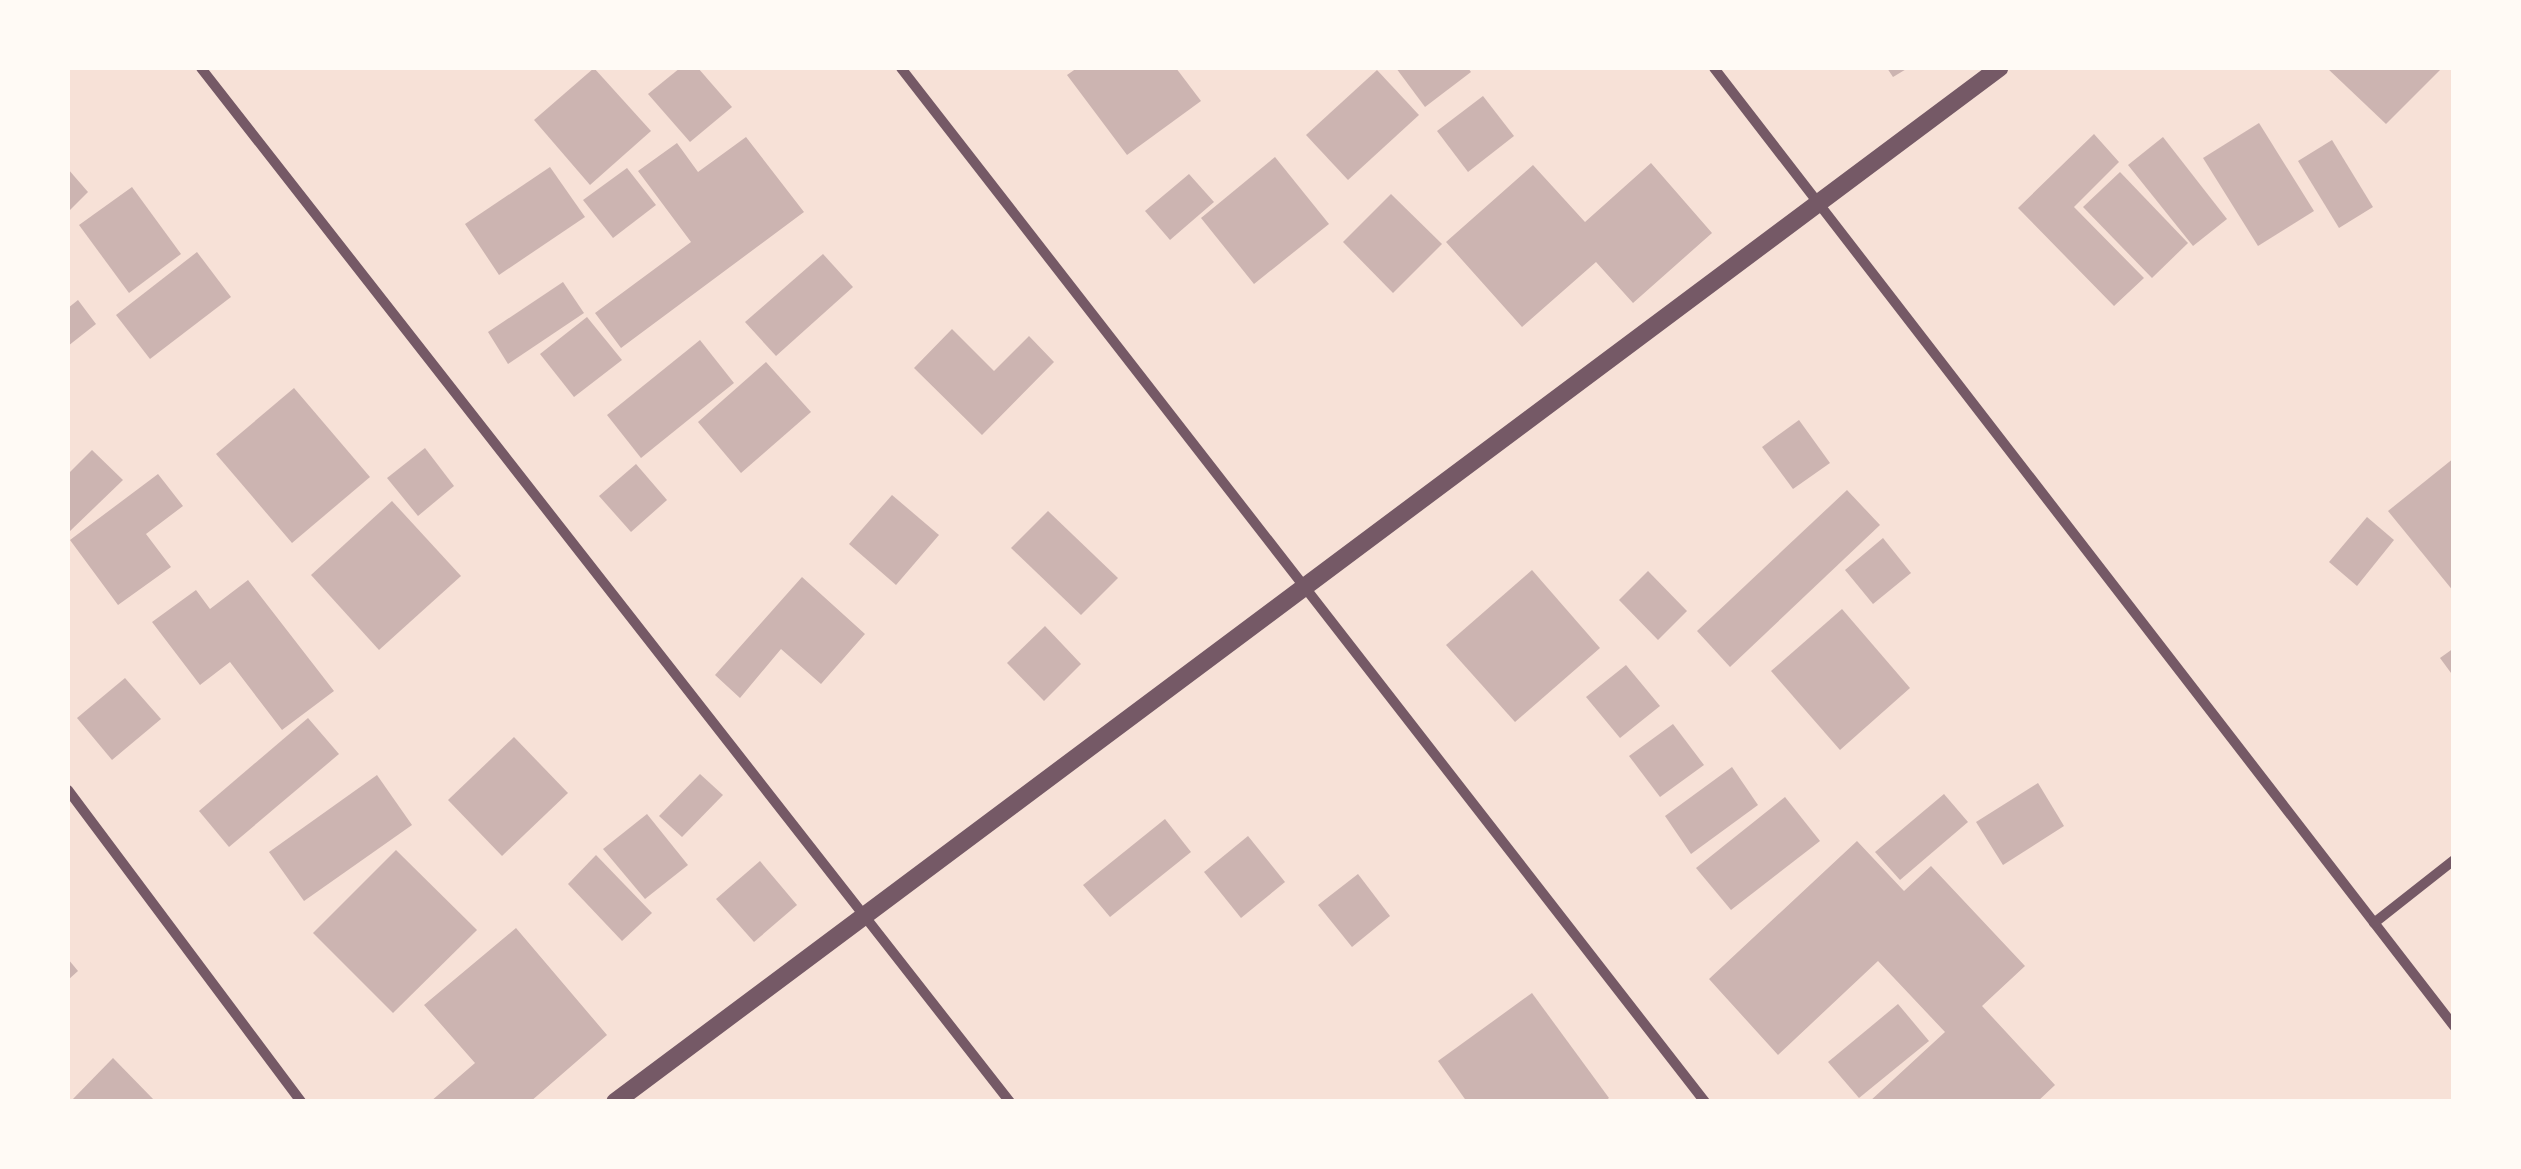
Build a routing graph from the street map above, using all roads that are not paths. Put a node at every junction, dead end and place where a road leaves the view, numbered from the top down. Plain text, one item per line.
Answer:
1 (201, 68) edge
2 (900, 68) edge
3 (1714, 68) edge
4 (1999, 68) edge
5 (1820, 206) junction
6 (1302, 591) junction
7 (68, 790) edge
8 (2454, 860) edge
9 (865, 908) junction
10 (2374, 923) junction
11 (2454, 1026) edge
12 (301, 1102) edge
13 (615, 1102) edge
14 (1010, 1102) edge
15 (1705, 1102) edge

1 - 9 street
2 - 6 street
3 - 5 street
4 - 5 street
5 - 6 street
5 - 10 street
6 - 9 street
6 - 15 street
7 - 12 street
8 - 10 street
9 - 13 street
9 - 14 street
10 - 11 street

